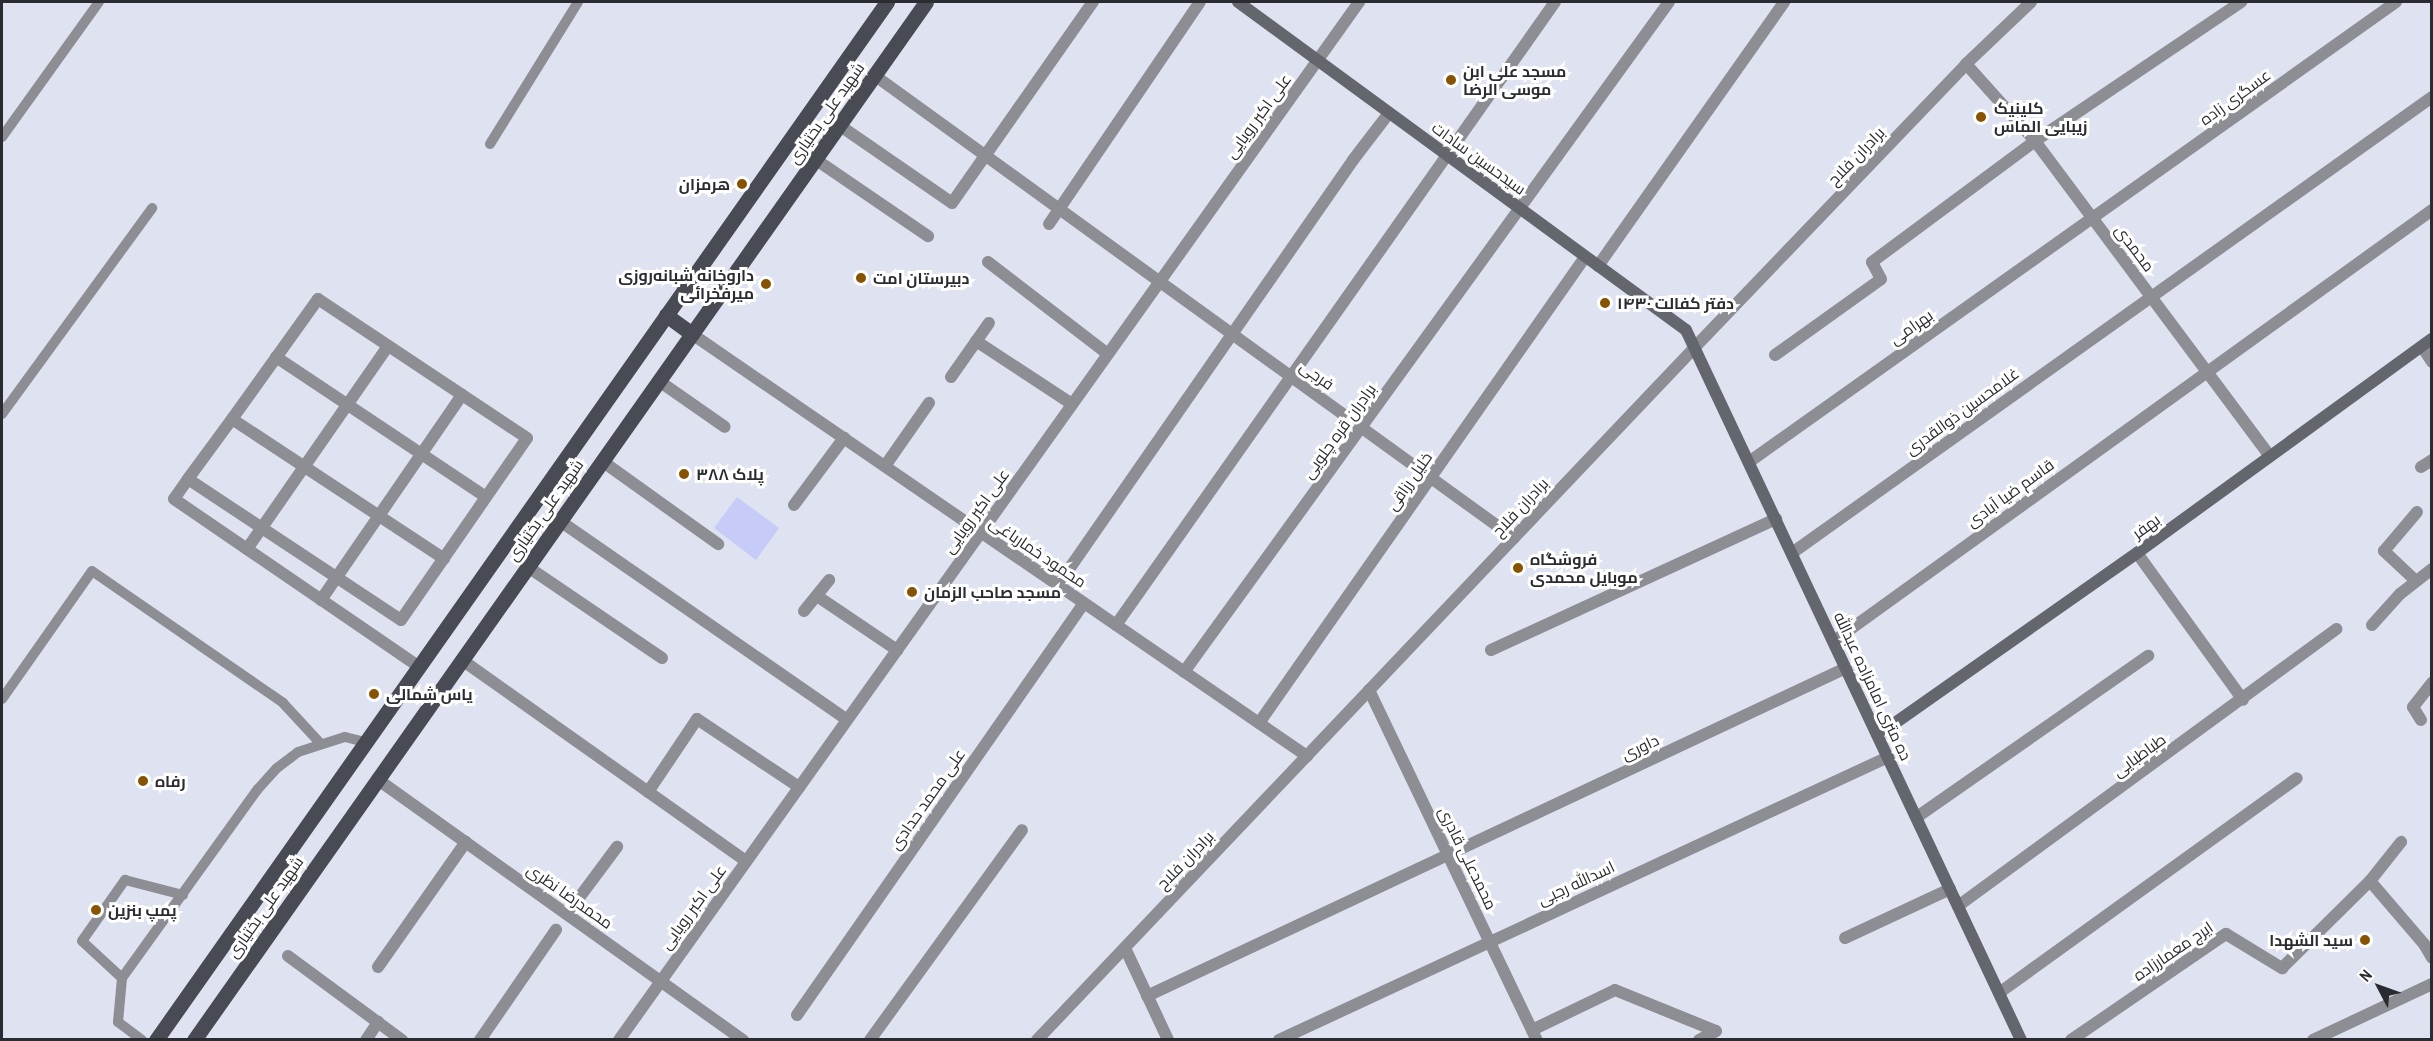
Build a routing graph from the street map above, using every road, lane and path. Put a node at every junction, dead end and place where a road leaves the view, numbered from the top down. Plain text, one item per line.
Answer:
1 (99, 2) edge
2 (578, 2) edge
3 (887, 2) edge
4 (926, 2) edge
5 (1093, 2) edge
6 (1200, 2) edge
7 (1238, 2) edge
8 (1359, 2) edge
9 (1556, 2) edge
10 (1669, 2) edge
11 (1784, 2) edge
12 (2031, 2) edge
13 (2241, 2) edge
14 (2396, 2) edge
15 (1317, 60) junction
16 (1966, 64) junction
17 (874, 75) junction
18 (2432, 97) edge
19 (1389, 113) junction
20 (839, 125) junction
21 (2, 137) edge
22 (2035, 141) junction
23 (490, 144) dead end
24 (1446, 155) junction
25 (987, 156) junction
26 (815, 159) junction
27 (152, 208) dead end
28 (1520, 208) junction
29 (1059, 209) junction
30 (2432, 210) edge
31 (2093, 219) junction
32 (1049, 224) dead end
33 (928, 236) dead end
34 (1585, 256) junction
35 (988, 262) dead end
36 (1598, 266) junction
37 (1160, 282) junction
38 (2150, 296) junction
39 (666, 315) junction
40 (989, 322) dead end
41 (692, 334) junction
42 (1233, 335) junction
43 (976, 341) junction
44 (2427, 343) edge
45 (388, 346) junction
46 (1695, 347) junction
47 (1108, 354) junction
48 (1775, 355) dead end
49 (276, 357) junction
50 (2432, 362) edge
51 (2206, 370) junction
52 (951, 377) dead end
53 (1292, 378) junction
54 (659, 381) junction
55 (462, 395) junction
56 (929, 403) dead end
57 (1072, 404) junction
58 (348, 405) junction
59 (2, 414) edge
60 (232, 418) junction
61 (725, 427) dead end
62 (1361, 428) junction
63 (844, 438) junction
64 (423, 454) junction
65 (2270, 456) junction
66 (602, 461) junction
67 (1749, 462) junction
68 (885, 466) junction
69 (305, 468) junction
70 (1431, 478) junction
71 (188, 479) junction
72 (486, 497) junction
73 (794, 505) dead end
74 (2417, 512) dead end
75 (380, 517) junction
76 (1776, 519) junction
77 (560, 521) junction
78 (262, 528) junction
79 (981, 532) junction
80 (1514, 538) junction
81 (718, 544) dead end
82 (246, 549) junction
83 (2137, 553) junction
84 (1792, 554) junction
85 (444, 559) junction
86 (528, 567) junction
87 (2432, 570) edge
88 (336, 578) junction
89 (829, 580) dead end
90 (2416, 581) junction
91 (1058, 585) junction
92 (817, 596) junction
93 (321, 600) junction
94 (1084, 603) junction
95 (804, 612) dead end
96 (1116, 625) junction
97 (2372, 625) dead end
98 (2337, 629) dead end
99 (1834, 642) junction
100 (897, 650) junction
101 (1491, 650) dead end
102 (2148, 656) dead end
103 (662, 658) dead end
104 (462, 660) junction
105 (419, 667) junction
106 (1846, 668) junction
107 (1185, 672) junction
108 (2432, 683) edge
109 (1369, 690) junction
110 (2, 699) edge
111 (2243, 700) junction
112 (847, 720) junction
113 (2421, 720) dead end
114 (1259, 723) junction
115 (1878, 735) junction
116 (365, 742) junction
117 (320, 743) junction
118 (1307, 756) junction
119 (1888, 757) junction
120 (2297, 778) dead end
121 (377, 779) junction
122 (799, 787) junction
123 (648, 792) junction
124 (1917, 818) junction
125 (1022, 830) dead end
126 (466, 842) junction
127 (2402, 842) dead end
128 (617, 847) dead end
129 (1448, 855) junction
130 (746, 861) junction
131 (2370, 881) junction
132 (1950, 889) junction
133 (183, 894) junction
134 (1958, 906) junction
135 (567, 914) junction
136 (556, 930) dead end
137 (1845, 939) dead end
138 (1490, 942) junction
139 (1125, 948) junction
140 (288, 956) dead end
141 (2432, 958) edge
142 (378, 967) dead end
143 (122, 978) junction
144 (661, 980) junction
145 (2432, 984) edge
146 (1999, 993) junction
147 (1147, 996) junction
148 (797, 1015) dead end
149 (378, 1022) junction
150 (1535, 1035) edge
151 (142, 1040) edge
152 (156, 1040) edge
153 (194, 1040) edge
154 (366, 1040) edge
155 (402, 1040) edge
156 (480, 1040) edge
157 (619, 1040) edge
158 (744, 1040) edge
159 (870, 1040) edge
160 (1037, 1040) edge
161 (1168, 1040) edge
162 (1279, 1040) edge
163 (1699, 1040) edge
164 (2021, 1040) edge
165 (2071, 1040) edge
166 (2313, 1040) edge

1 - 21 lane
2 - 23 lane
3 - 39 main road, شهید علی بختیاری
4 - 17 main road, شهید علی بختیاری
5 - 25 street
6 - 29 street
7 - 15 main road, سیدحسین سادات
8 - 15 street, علی اکبر رویایی
9 - 24 street
10 - 28 street, برادران قره چلویی
11 - 36 street
12 - 16 street, برادران فلاح
13 - 22 street
14 - 31 street, عسگری زاده
15 - 19 main road, سیدحسین سادات
15 - 37 street, علی اکبر رویایی
16 - 22 street, محمدی
16 - 46 street, برادران فلاح
17 - 20 main road, شهید علی بختیاری
17 - 25 street, فرجی
18 - 38 street, غلامحسین ذوالقدری
19 - 24 main road, سیدحسین سادات
19 - 42 street
20 - 25 street
20 - 26 main road, شهید علی بختیاری
22 - 31 street, محمدی
22 - 48 street
24 - 28 main road, سیدحسین سادات
24 - 53 street
25 - 29 street, فرجی
26 - 33 street
26 - 41 main road, شهید علی بختیاری
27 - 59 lane
28 - 34 main road, سیدحسین سادات
28 - 62 street, برادران قره چلویی
29 - 32 street
29 - 37 street, فرجی
30 - 51 street, قاسم ضیا آبادی
31 - 38 street, محمدی
31 - 67 street, بهرامی
34 - 36 main road, سیدحسین سادات
34 - 70 street, خلیل رزاقی
35 - 47 street
36 - 46 main road, سیدحسین سادات
37 - 42 street, فرجی
37 - 47 street, علی اکبر رویایی
38 - 51 street, محمدی
38 - 84 street, غلامحسین ذوالقدری
39 - 41 main road
39 - 105 main road, شهید علی بختیاری
40 - 43 street
41 - 54 main road, شهید علی بختیاری
41 - 63 street, محمود خمارباغی
42 - 53 street, فرجی
42 - 91 street
43 - 52 street
43 - 57 street
44 - 50 street
44 - 65 main road, بهفر
45 - 49 street
45 - 55 street
45 - 58 street
46 - 67 main road, ده متری امامزاده عبدالله
46 - 80 street, برادران فلاح
47 - 57 street, علی اکبر رویایی
49 - 58 street
49 - 60 street
51 - 65 street, محمدی
51 - 99 street, قاسم ضیا آبادی
53 - 62 street, فرجی
53 - 96 street
54 - 61 street
54 - 66 main road, شهید علی بختیاری
55 - 64 street
55 - 72 street
56 - 68 street
57 - 79 street, علی اکبر رویایی
58 - 64 street
58 - 69 street
60 - 69 street
60 - 71 street
62 - 70 street, فرجی
62 - 107 street, برادران قره چلویی
63 - 68 street, محمود خمارباغی
63 - 73 street
64 - 72 street
64 - 75 street
65 - 83 main road, بهفر
66 - 77 main road, شهید علی بختیاری
66 - 81 street
67 - 76 main road, ده متری امامزاده عبدالله
68 - 79 street, محمود خمارباغی
69 - 75 street
69 - 78 street
70 - 80 street, فرجی
70 - 114 street, خلیل رزاقی
71 - 78 street
71 - 82 street
72 - 85 street
74 - 90 street
75 - 85 street
75 - 88 street
76 - 84 main road, ده متری امامزاده عبدالله
76 - 101 street
77 - 86 main road, شهید علی بختیاری
77 - 112 street
78 - 82 street
78 - 88 street
79 - 91 street, محمود خمارباغی
79 - 100 street, علی اکبر رویایی
80 - 109 street, برادران فلاح
82 - 93 street
83 - 111 street
83 - 115 main road, بهفر
84 - 99 main road, ده متری امامزاده عبدالله
85 - 88 street
86 - 103 street
86 - 104 main road, شهید علی بختیاری
87 - 90 street
88 - 93 street
89 - 92 street
90 - 97 street
91 - 94 street, محمود خمارباغی
92 - 95 street
92 - 100 street
93 - 105 street
94 - 96 street, محمود خمارباغی
94 - 148 street, علی محمد حدادی
96 - 107 street, محمود خمارباغی
98 - 111 street, طباطبایی
99 - 106 main road, ده متری امامزاده عبدالله
100 - 112 street, علی اکبر رویایی
102 - 124 street
104 - 121 main road, شهید علی بختیاری
104 - 123 street
105 - 116 main road, شهید علی بختیاری
106 - 115 main road, ده متری امامزاده عبدالله
106 - 129 street, داوری
107 - 114 street, محمود خمارباغی
108 - 113 street
109 - 118 street, برادران فلاح
109 - 129 street, محمدعلی قادری
110 - 117 lane
111 - 134 street, طباطبایی
112 - 122 street, علی اکبر رویایی
114 - 118 street, محمود خمارباغی
115 - 119 main road, ده متری امامزاده عبدالله
116 - 117 lane
116 - 152 main road, شهید علی بختیاری
117 - 133 lane
118 - 139 street, برادران فلاح
119 - 124 main road, ده متری امامزاده عبدالله
119 - 138 street, اسدالله رجبی
120 - 146 street
121 - 126 street, محمدرضا نظری
121 - 153 main road, شهید علی بختیاری
122 - 123 street
122 - 130 street, علی اکبر رویایی
123 - 130 street
124 - 132 main road, ده متری امامزاده عبدالله
125 - 159 street
126 - 135 street, محمدرضا نظری
126 - 142 street
127 - 131 street
128 - 135 street
129 - 138 street, محمدعلی قادری
129 - 147 street
130 - 144 street, علی اکبر رویایی
131 - 141 street
131 - 165 street, ایرج معمارزاده
132 - 134 main road, ده متری امامزاده عبدالله
132 - 137 street
133 - 143 lane
133 - 143 lane
134 - 146 main road, ده متری امامزاده عبدالله
135 - 144 street, محمدرضا نظری
136 - 156 street
138 - 150 street, محمدعلی قادری
138 - 162 street, اسدالله رجبی
139 - 147 street
139 - 160 street, برادران فلاح
140 - 149 street
143 - 151 lane
144 - 157 street, علی اکبر رویایی
144 - 158 street, محمدرضا نظری
145 - 166 street
146 - 164 main road, ده متری امامزاده عبدالله
147 - 161 street
149 - 154 street
149 - 155 street
150 - 163 street

